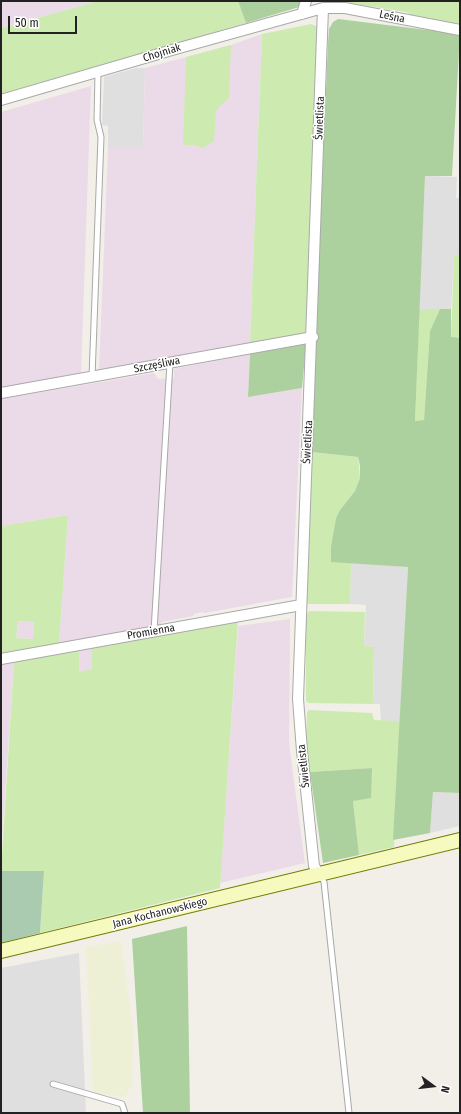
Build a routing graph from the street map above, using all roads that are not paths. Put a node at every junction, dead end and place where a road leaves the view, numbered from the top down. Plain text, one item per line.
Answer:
1 (306, 1) edge
2 (323, 8) junction
3 (302, 14) junction
4 (460, 30) edge
5 (98, 73) junction
6 (1, 100) edge
7 (312, 337) junction
8 (170, 362) junction
9 (92, 377) junction
10 (1, 393) edge
11 (300, 605) junction
12 (154, 631) junction
13 (1, 659) edge
14 (460, 840) edge
15 (320, 874) junction
16 (1, 951) edge
17 (53, 1084) dead end
18 (125, 1113) edge
19 (349, 1113) edge

1 - 3 street
2 - 3 street, Chojniak
2 - 4 street, Leśna
2 - 7 street, Świetlista
3 - 5 street, Chojniak
5 - 6 street, Chojniak
5 - 9 lane
7 - 8 street, Szczęśliwa
7 - 11 street, Świetlista
8 - 9 street, Szczęśliwa
8 - 12 lane
9 - 10 street, Szczęśliwa
11 - 12 street, Promienna
11 - 15 street, Świetlista
12 - 13 street, Promienna
14 - 15 street, Jana Kochanowskiego
15 - 16 street, Jana Kochanowskiego
15 - 19 lane
17 - 18 lane

